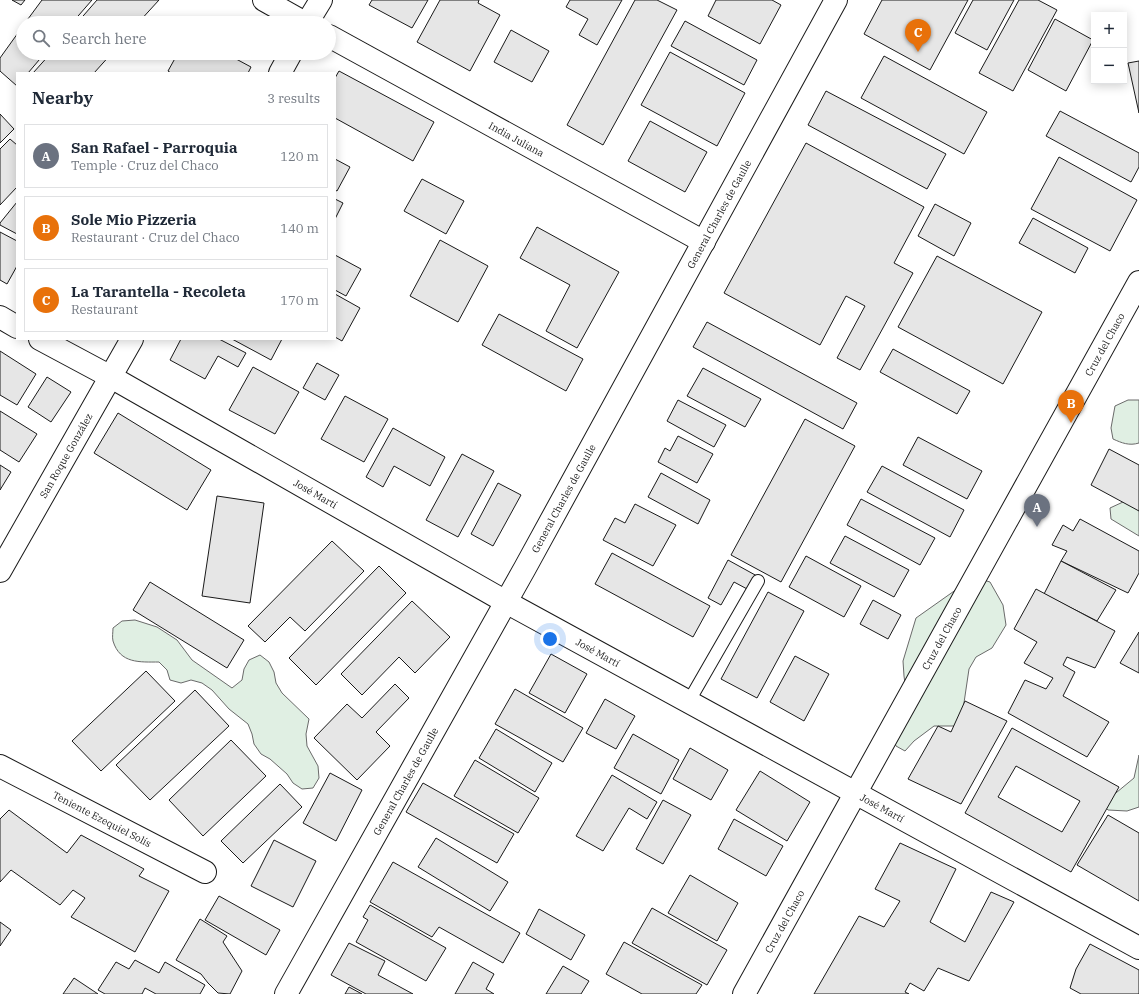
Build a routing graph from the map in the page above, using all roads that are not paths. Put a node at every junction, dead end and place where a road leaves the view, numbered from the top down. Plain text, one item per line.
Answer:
1 (264, 0) edge
2 (321, 0) edge
3 (836, 0) edge
4 (293, 16) edge
5 (311, 16) edge
6 (336, 40) edge
7 (287, 60) edge
8 (281, 72) edge
9 (704, 242) junction
10 (1139, 282) edge
11 (0, 317) edge
12 (16, 326) edge
13 (42, 340) edge
14 (131, 340) edge
15 (111, 377) junction
16 (0, 572) edge
17 (758, 581) dead end
18 (506, 602) junction
19 (689, 702) junction
20 (0, 766) edge
21 (856, 793) junction
22 (205, 872) dead end
23 (1139, 948) edge
24 (286, 994) edge
25 (744, 994) edge

1 - 4 street
2 - 5 street
3 - 9 street, General Charles de Gaulle
6 - 9 street, India Juliana
7 - 8 street
9 - 18 street, General Charles de Gaulle
10 - 21 street, Cruz del Chaco
11 - 12 street
13 - 15 street, José Martí
14 - 15 street, San Roque González
15 - 16 street, San Roque González
15 - 18 street, José Martí
17 - 19 lane
18 - 19 street, José Martí
18 - 24 street, General Charles de Gaulle
19 - 21 street, José Martí
20 - 22 street, Teniente Ezequiel Solís
21 - 23 street, José Martí
21 - 25 street, Cruz del Chaco

